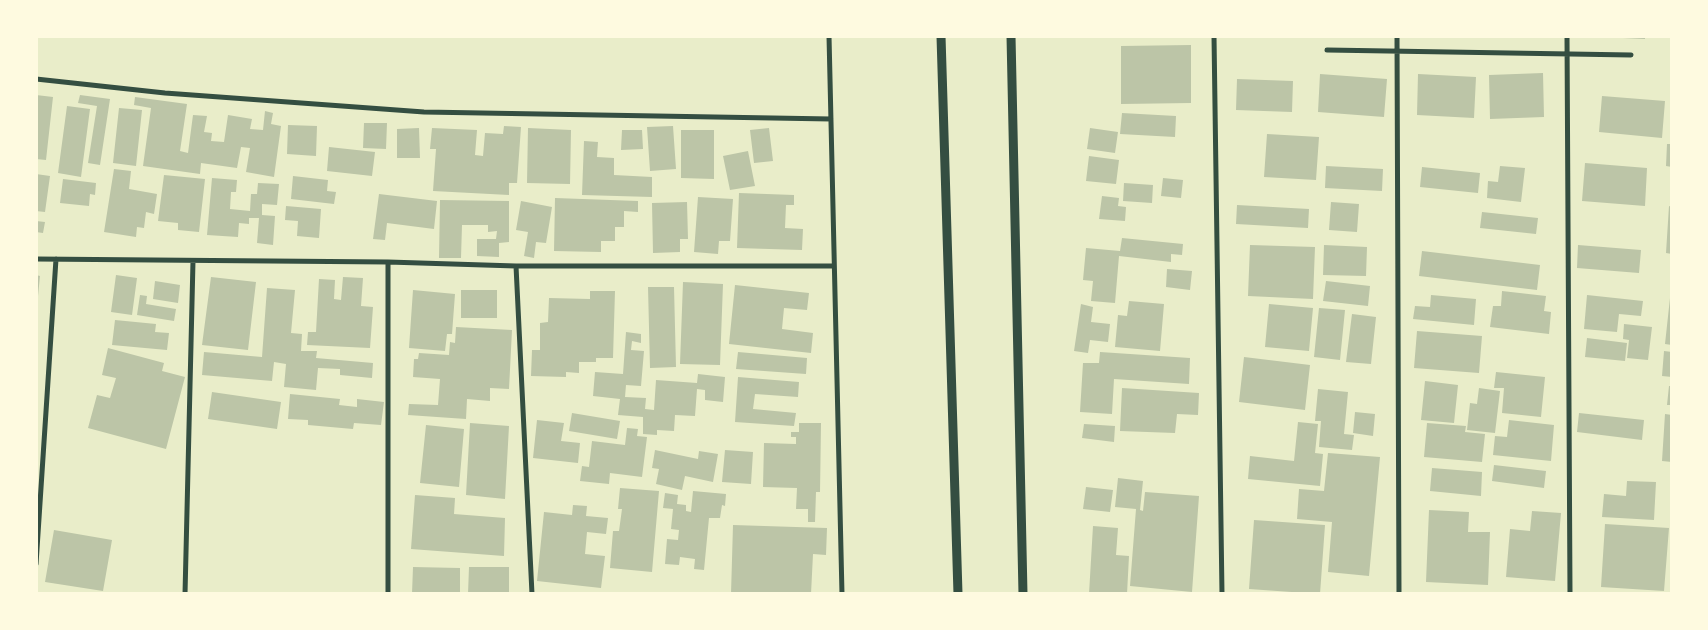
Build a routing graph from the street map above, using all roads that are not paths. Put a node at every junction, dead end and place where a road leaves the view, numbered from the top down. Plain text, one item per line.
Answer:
1 (829, 36) edge
2 (941, 36) edge
3 (1011, 36) edge
4 (1214, 36) edge
5 (1397, 36) edge
6 (1567, 36) edge
7 (1327, 50) dead end
8 (1397, 51) junction
9 (1567, 54) junction
10 (1632, 55) dead end
11 (36, 79) edge
12 (830, 119) junction
13 (36, 259) edge
14 (56, 259) junction
15 (193, 261) junction
16 (388, 262) junction
17 (516, 266) junction
18 (834, 266) junction
19 (36, 564) edge
20 (185, 594) edge
21 (388, 594) edge
22 (532, 594) edge
23 (842, 594) edge
24 (958, 594) edge
25 (1023, 594) edge
26 (1222, 594) edge
27 (1399, 594) edge
28 (1570, 594) edge

1 - 12 street
2 - 24 street
3 - 25 street
4 - 26 street
5 - 8 street
6 - 9 street
7 - 8 street
8 - 9 street
8 - 27 street
9 - 10 street
9 - 28 street
11 - 12 street
12 - 18 street
13 - 14 street
14 - 15 street
14 - 19 street
15 - 16 street
15 - 20 street
16 - 17 street
16 - 21 street
17 - 18 street
17 - 22 street
18 - 23 street

